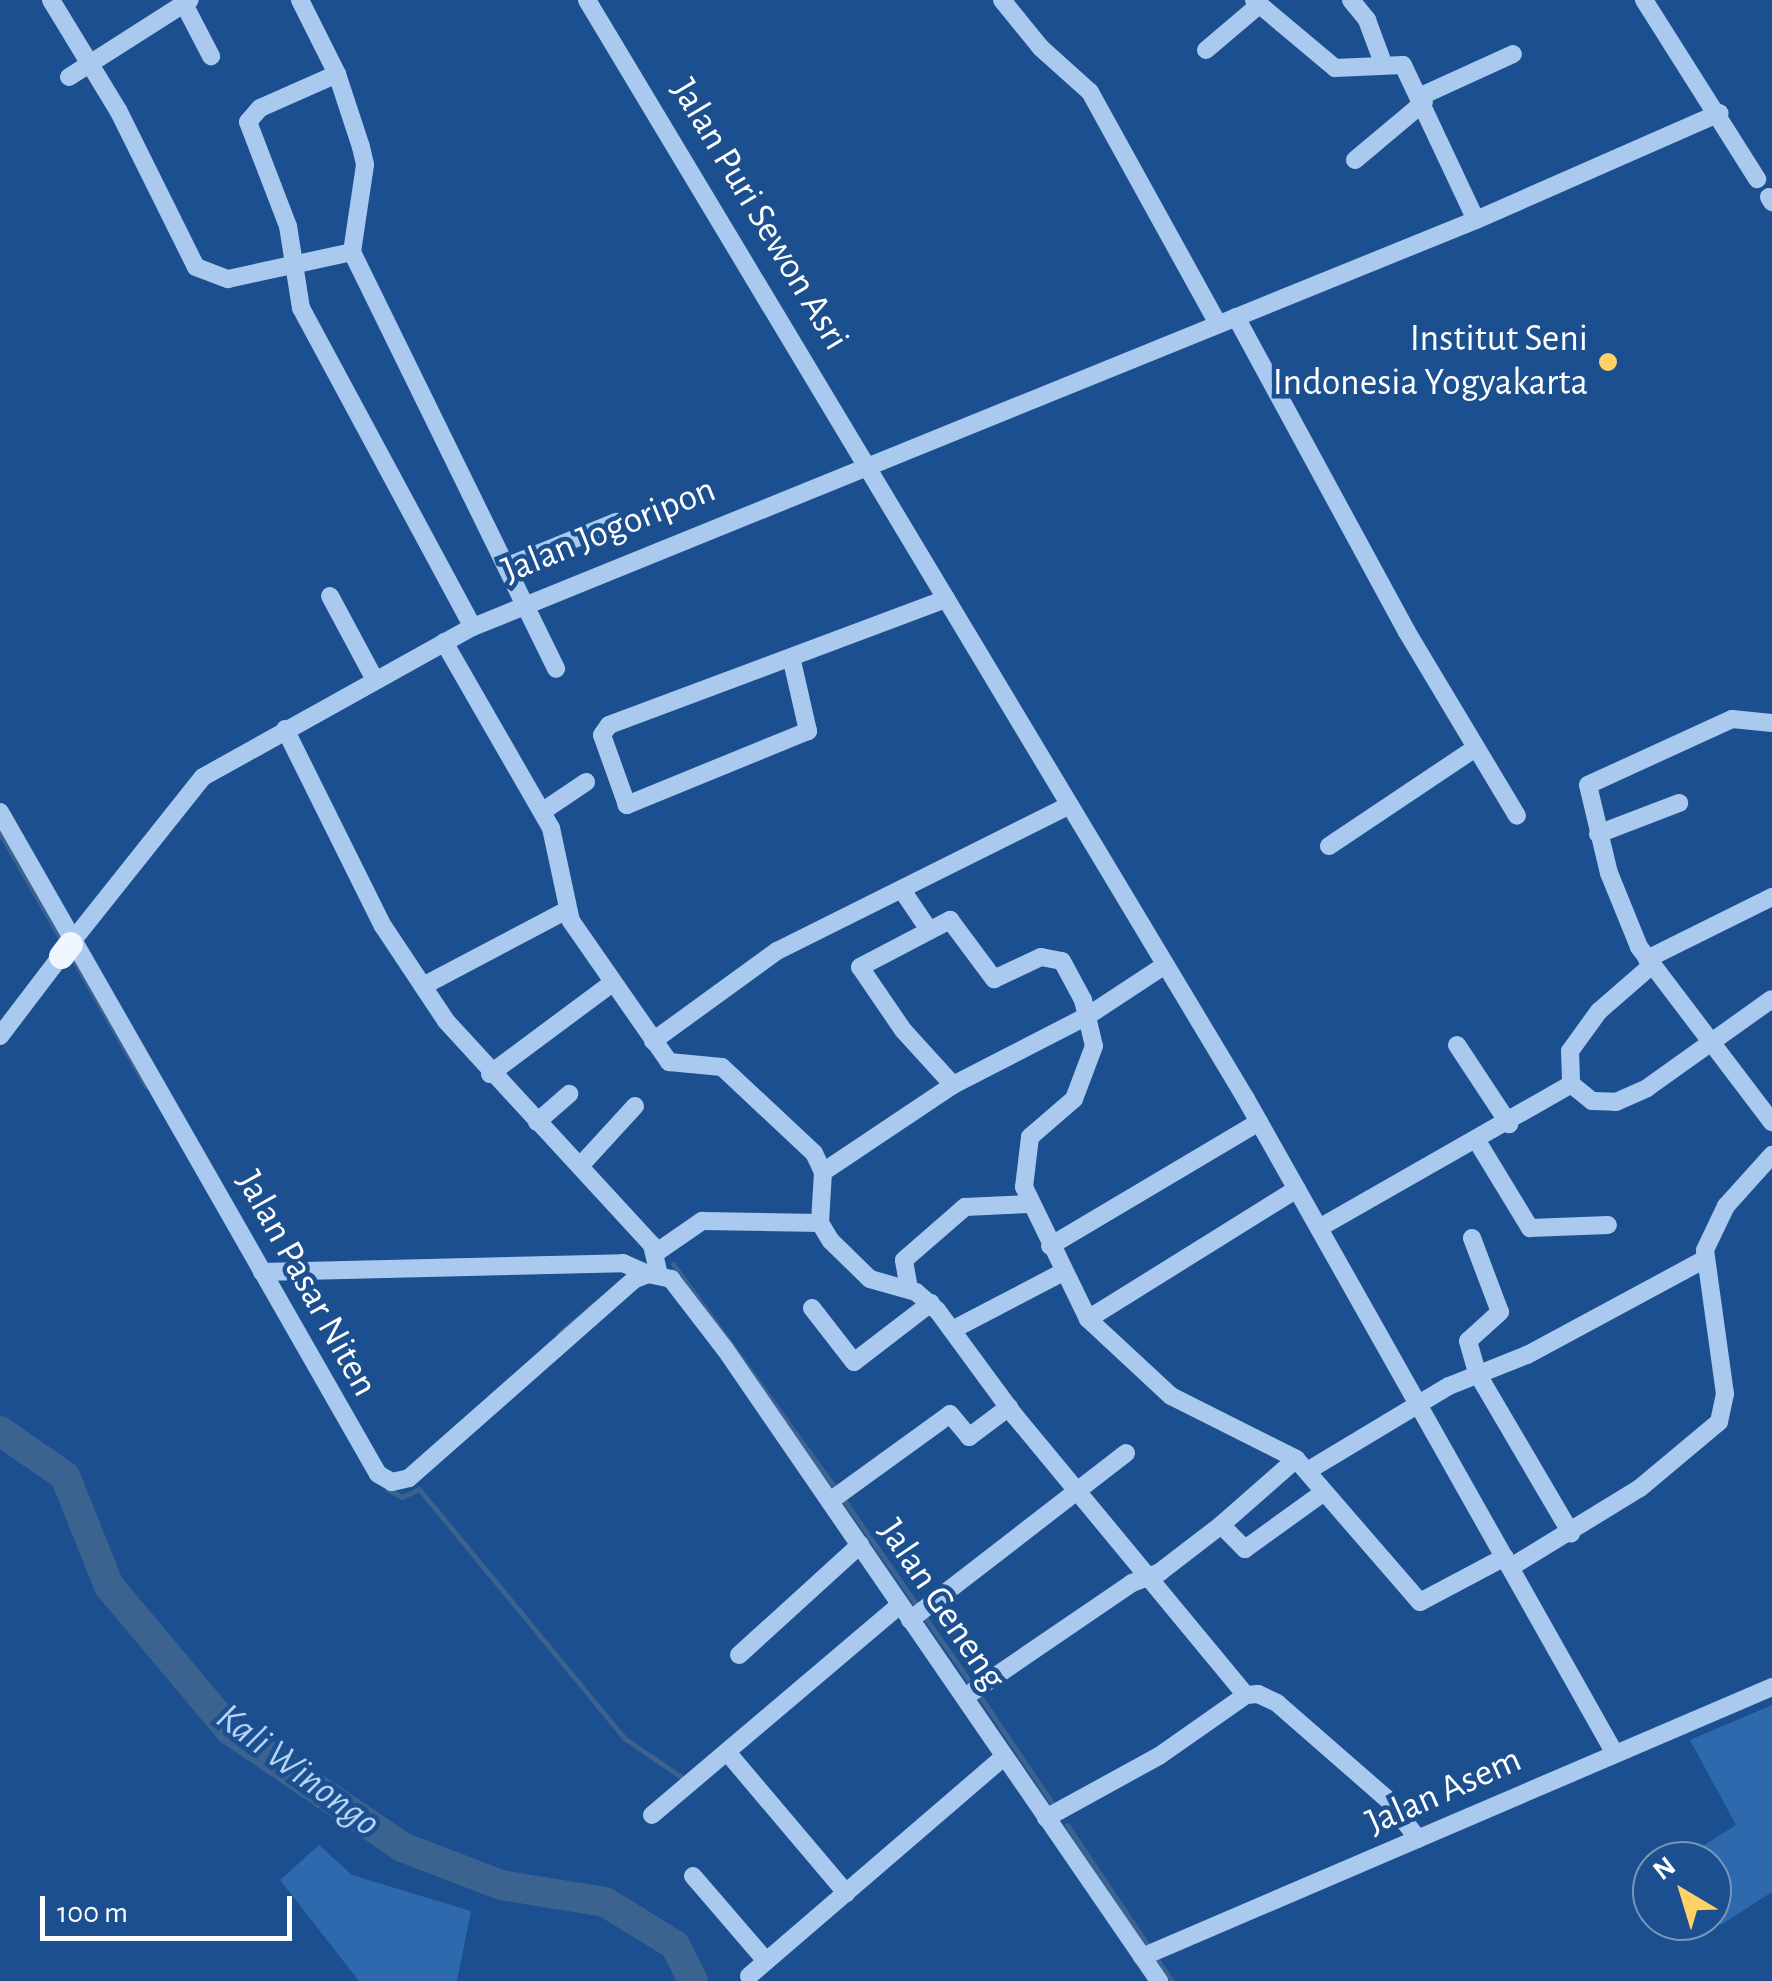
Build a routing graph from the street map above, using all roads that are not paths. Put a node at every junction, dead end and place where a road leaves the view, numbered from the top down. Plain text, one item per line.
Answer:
1 (51, 0) edge
2 (300, 0) edge
3 (588, 0) edge
4 (1002, 0) edge
5 (1351, 0) edge
6 (1644, 0) edge
7 (187, 2) edge
8 (1256, 3) edge
9 (1206, 50) dead end
10 (1513, 54) dead end
11 (211, 56) dead end
12 (92, 64) junction
13 (1383, 64) junction
14 (337, 74) junction
15 (69, 78) dead end
16 (1422, 99) junction
17 (1720, 114) junction
18 (1355, 160) dead end
19 (1757, 180) dead end
20 (1476, 220) junction
21 (352, 252) junction
22 (294, 269) junction
23 (1227, 321) junction
24 (870, 467) junction
25 (616, 522) dead end
26 (508, 566) junction
27 (330, 596) dead end
28 (946, 599) junction
29 (526, 605) junction
30 (474, 627) junction
31 (444, 642) junction
32 (792, 661) junction
33 (556, 669) dead end
34 (374, 680) junction
35 (1772, 722) edge
36 (285, 730) junction
37 (1474, 749) junction
38 (586, 782) dead end
39 (1679, 803) dead end
40 (1070, 805) junction
41 (543, 811) junction
42 (0, 812) edge
43 (1517, 816) dead end
44 (1598, 834) junction
45 (1329, 846) dead end
46 (902, 890) junction
47 (1772, 897) edge
48 (565, 912) junction
49 (927, 927) junction
50 (68, 947) junction
51 (1649, 962) junction
52 (1166, 965) junction
53 (612, 983) junction
54 (423, 986) junction
55 (1772, 999) edge
56 (1089, 1015) junction
57 (0, 1036) edge
58 (1716, 1040) junction
59 (653, 1041) junction
60 (1457, 1045) dead end
61 (490, 1074) junction
62 (1571, 1084) junction
63 (952, 1085) junction
64 (569, 1094) dead end
65 (635, 1106) dead end
66 (537, 1122) junction
67 (1259, 1122) junction
68 (1772, 1122) edge
69 (1508, 1124) junction
70 (1477, 1141) junction
71 (1772, 1155) edge
72 (580, 1165) junction
73 (823, 1172) junction
74 (1298, 1189) junction
75 (1029, 1204) junction
76 (820, 1223) junction
77 (1608, 1225) dead end
78 (1319, 1228) junction
79 (1472, 1238) dead end
80 (1050, 1246) junction
81 (657, 1252) junction
82 (1705, 1259) junction
83 (262, 1272) junction
84 (1061, 1273) junction
85 (654, 1274) junction
86 (909, 1289) junction
87 (931, 1304) junction
88 (812, 1308) dead end
89 (1088, 1318) junction
90 (954, 1330) junction
91 (1477, 1373) junction
92 (1420, 1406) junction
93 (1009, 1407) junction
94 (1126, 1452) dead end
95 (1303, 1465) junction
96 (1078, 1490) junction
97 (1324, 1492) junction
98 (830, 1500) junction
99 (1220, 1525) junction
100 (1571, 1533) junction
101 (860, 1545) junction
102 (1508, 1562) junction
103 (1149, 1575) junction
104 (914, 1611) junction
105 (738, 1655) dead end
106 (1772, 1687) edge
107 (973, 1692) junction
108 (1246, 1694) junction
109 (727, 1752) junction
110 (1614, 1752) junction
111 (1004, 1758) junction
112 (652, 1815) dead end
113 (1046, 1818) junction
114 (1418, 1839) junction
115 (693, 1876) dead end
116 (846, 1893) junction
117 (1142, 1957) junction
118 (766, 1961) junction
119 (749, 1976) dead end
120 (1159, 1981) edge

1 - 12 street
2 - 14 street
3 - 24 street, Jalan Puri Sewon Asri
4 - 23 street
5 - 13 street
6 - 17 street
7 - 11 street
7 - 12 street
8 - 9 street
8 - 13 street
10 - 16 street
12 - 15 street
12 - 22 street
13 - 16 street
14 - 21 street
14 - 22 street
16 - 18 street
16 - 20 street
17 - 19 street
17 - 20 street, Jalan Jogoripon
20 - 23 street, Jalan Jogoripon
21 - 22 street
21 - 26 street
22 - 30 street
23 - 24 street, Jalan Jogoripon
23 - 37 street
24 - 28 street, Jalan Puri Sewon Asri
24 - 29 street, Jalan Jogoripon
25 - 26 street
26 - 29 street
27 - 34 street
28 - 32 street
28 - 40 street, Jalan Puri Sewon Asri
29 - 30 street, Jalan Jogoripon
29 - 33 street
30 - 31 street, Jalan Jogoripon
31 - 34 street, Jalan Jogoripon
31 - 41 street
32 - 32 street
34 - 36 street, Jalan Jogoripon
35 - 44 street
36 - 50 street, Jalan Jogoripon
36 - 54 street
37 - 43 street
37 - 45 street
38 - 41 street
39 - 44 street
40 - 46 street
40 - 52 street, Jalan Puri Sewon Asri
41 - 48 street
42 - 50 street, Jalan Pasar Niten
44 - 51 street
46 - 49 street
46 - 59 street
47 - 51 street
48 - 53 street
48 - 54 street
49 - 56 street
49 - 63 street
50 - 57 street, Jalan Jogoripon
50 - 83 street, Jalan Pasar Niten
51 - 58 street
51 - 62 street
52 - 56 street
52 - 67 street, Jalan Puri Sewon Asri
53 - 59 street
53 - 61 street
54 - 61 street
55 - 58 street
56 - 63 street
56 - 75 street
58 - 62 street
58 - 68 street
59 - 73 street
60 - 69 street
61 - 66 street
62 - 69 street
63 - 73 street
64 - 66 street
65 - 72 street
66 - 72 street
67 - 74 street, Jalan Puri Sewon Asri
67 - 80 street
69 - 70 street
70 - 77 street
70 - 78 street
71 - 82 street
72 - 81 street
73 - 76 street
74 - 78 street, Jalan Puri Sewon Asri
74 - 89 street
75 - 80 street
75 - 86 street
76 - 81 street
76 - 86 street
78 - 92 street, Jalan Puri Sewon Asri
79 - 91 street
80 - 84 street
81 - 85 street
82 - 91 street
82 - 100 street
83 - 85 street
83 - 85 street, Jalan Pasar Niten
84 - 89 street
84 - 90 street
85 - 98 street, Jalan Geneng
86 - 87 street
87 - 88 street
87 - 90 street
89 - 95 street
90 - 93 street
91 - 92 street
91 - 100 street
92 - 95 street
92 - 102 street, Jalan Puri Sewon Asri
93 - 96 street
93 - 98 street
94 - 96 street
95 - 97 street
95 - 99 street
96 - 103 street
96 - 104 street
97 - 99 street
97 - 102 street
98 - 101 street, Jalan Geneng
99 - 103 street
100 - 102 street
101 - 104 street, Jalan Geneng
101 - 105 street
102 - 110 street, Jalan Puri Sewon Asri
103 - 107 street
103 - 108 street
104 - 107 street, Jalan Geneng
104 - 109 street
106 - 110 street, Jalan Asem
107 - 111 street, Jalan Geneng
108 - 113 street
108 - 114 street
109 - 112 street
109 - 116 street
110 - 114 street, Jalan Asem
111 - 113 street, Jalan Geneng
111 - 116 street
113 - 117 street, Jalan Geneng
114 - 117 street, Jalan Asem
115 - 118 street
116 - 118 street
117 - 120 street, Jalan Geneng
118 - 119 street

